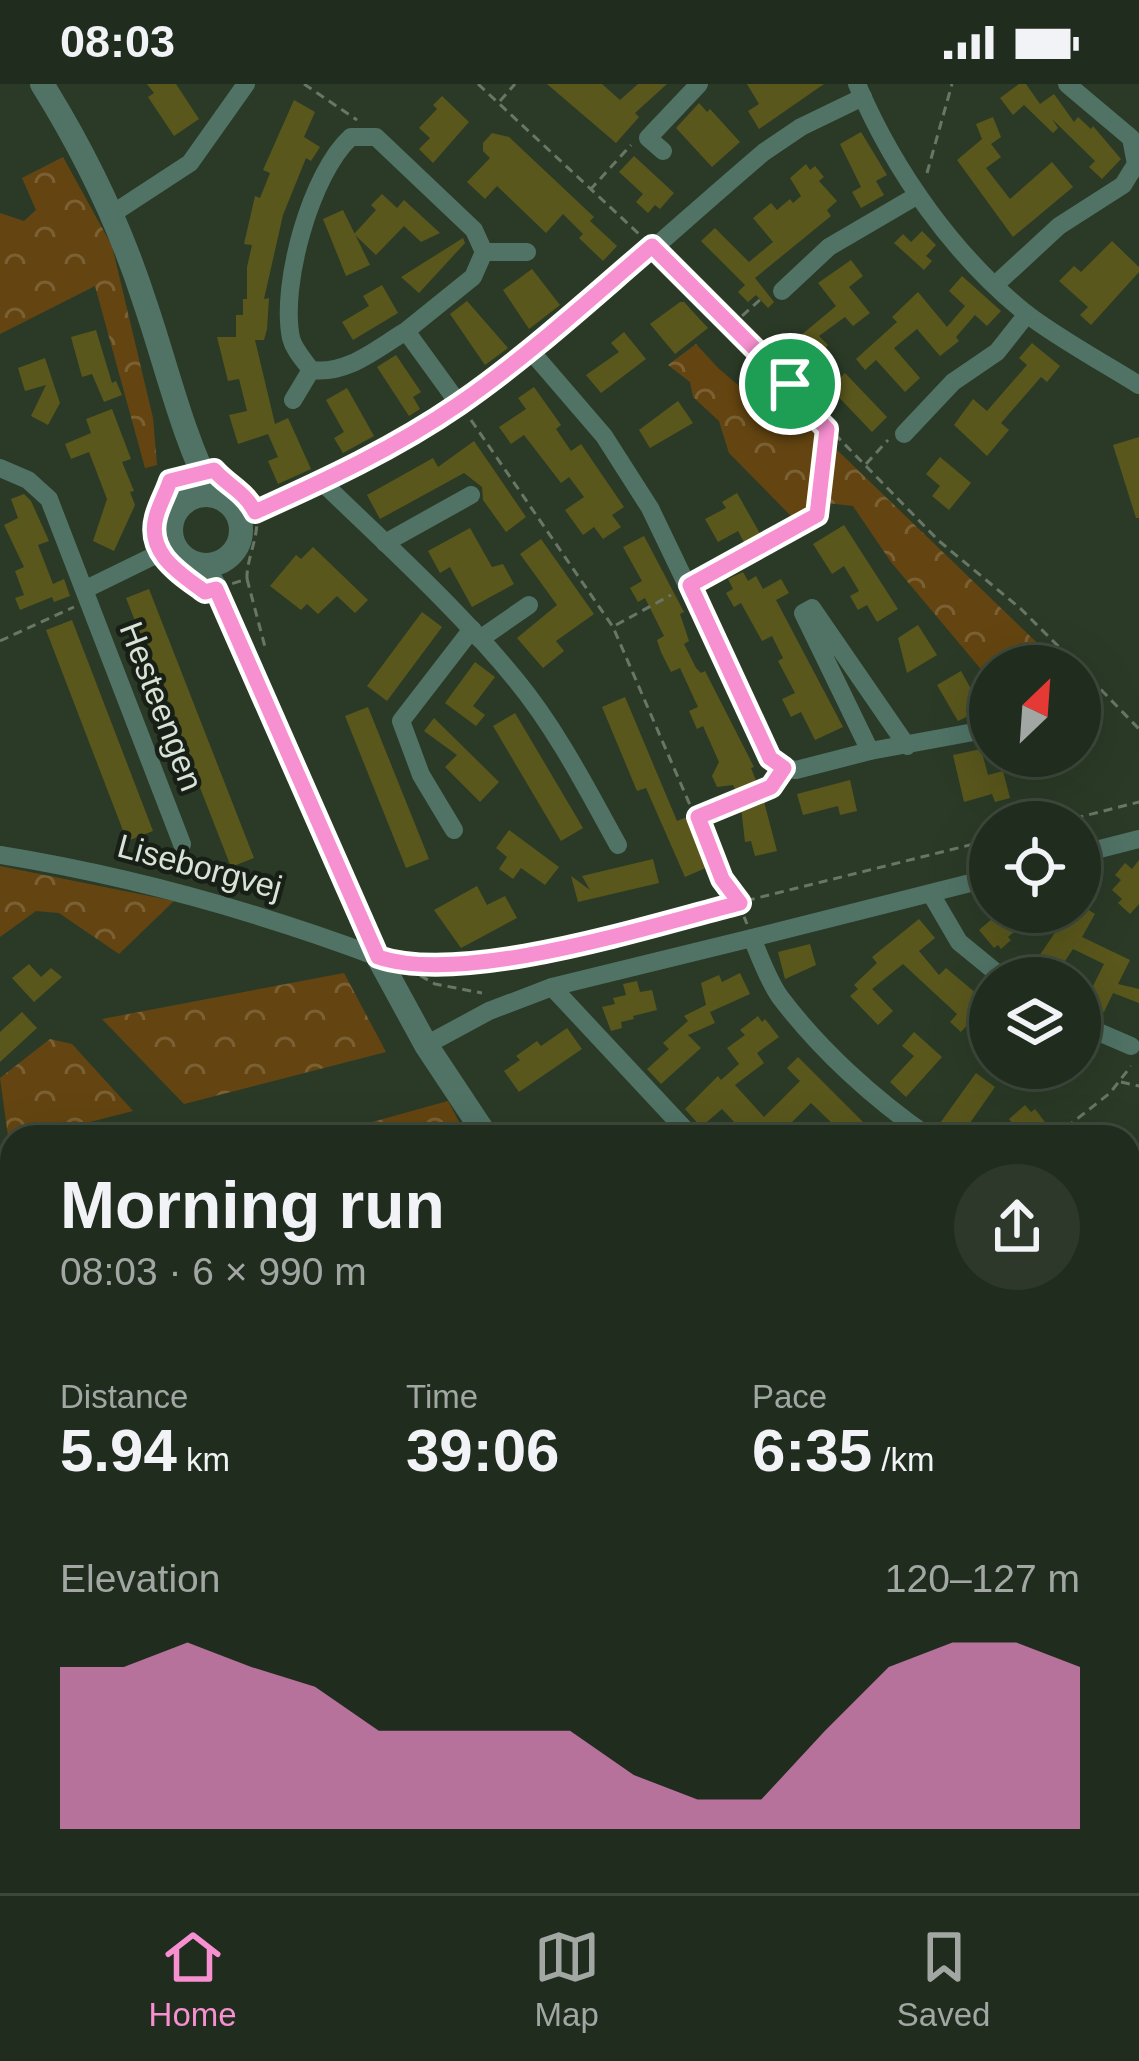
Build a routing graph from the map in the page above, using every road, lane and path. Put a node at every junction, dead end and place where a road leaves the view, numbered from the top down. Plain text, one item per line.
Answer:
1 (42, 84) edge
2 (246, 84) edge
3 (304, 84) edge
4 (478, 84) edge
5 (514, 84) edge
6 (699, 84) edge
7 (952, 84) edge
8 (1067, 84) edge
9 (860, 90) edge
10 (498, 103) junction
11 (362, 134) junction
12 (656, 145) joint
13 (590, 190) junction
14 (918, 196) junction
15 (112, 214) junction
16 (652, 246) junction
17 (484, 252) junction
18 (526, 252) dead end
19 (995, 285) junction
20 (782, 291) joint
21 (1027, 314) junction
22 (730, 326) junction
23 (406, 331) junction
24 (530, 350) junction
25 (311, 370) junction
26 (1139, 385) edge
27 (293, 400) dead end
28 (459, 404) junction
29 (827, 429) junction
30 (904, 434) joint
31 (864, 466) junction
32 (0, 468) edge
33 (322, 482) junction
34 (190, 483) junction
35 (471, 495) dead end
36 (247, 515) junction
37 (385, 543) junction
38 (167, 549) junction
39 (230, 556) junction
40 (202, 565) junction
41 (690, 585) junction
42 (224, 586) junction
43 (86, 589) junction
44 (530, 605) dead end
45 (614, 627) junction
46 (476, 634) junction
47 (1057, 645) edge
48 (1101, 690) edge
49 (1139, 729) edge
50 (969, 733) edge
51 (907, 746) junction
52 (870, 751) junction
53 (784, 768) junction
54 (1139, 802) edge
55 (1101, 812) edge
56 (698, 817) junction
57 (454, 830) dead end
58 (1139, 839) edge
59 (182, 844) dead end
60 (618, 845) dead end
61 (969, 845) edge
62 (1101, 849) edge
63 (0, 855) edge
64 (969, 884) edge
65 (931, 894) junction
66 (740, 903) junction
67 (752, 938) junction
68 (978, 957) edge
69 (389, 961) junction
70 (552, 987) junction
71 (502, 1006) junction
72 (1101, 1033) edge
73 (426, 1046) junction
74 (1131, 1046) joint
75 (1119, 1082) junction
76 (1139, 1085) edge
77 (479, 1125) edge
78 (681, 1125) edge
79 (911, 1125) edge
80 (1068, 1125) edge

1 - 15 street
2 - 15 street
3 - 11 path
4 - 10 path
5 - 10 path
6 - 12 street
7 - 14 path
8 - 19 street
9 - 14 street
9 - 16 street
10 - 13 path
11 - 17 street
11 - 25 street
12 - 13 path
13 - 16 path
14 - 19 street
14 - 20 street
15 - 34 street
16 - 22 path
16 - 24 street
17 - 18 street
17 - 23 street
19 - 21 street
20 - 22 path
21 - 26 street
21 - 30 street
22 - 29 path
23 - 25 street
23 - 28 street
24 - 28 street
24 - 41 street
25 - 27 street
28 - 33 street
28 - 45 path
29 - 31 path
29 - 41 path
30 - 31 path
31 - 47 path
32 - 43 street, Hesteengen
33 - 36 street
33 - 37 street
34 - 36 street
34 - 36 path
34 - 38 street
34 - 38 path
35 - 37 street
36 - 39 street, Liseborgvej
36 - 42 path
37 - 46 street
38 - 40 street
38 - 42 path
38 - 43 street, Hesteengen
39 - 40 street
39 - 42 street, Liseborgvej
40 - 42 street, Liseborgvej
41 - 45 path
41 - 53 street
42 - 69 street, Liseborgvej
43 - 59 street, Hesteengen
44 - 46 street
45 - 56 path
46 - 57 street
46 - 60 street
48 - 49 path
50 - 51 street
51 - 52 street
51 - 52 street
52 - 53 street
53 - 56 path
54 - 55 path
56 - 66 path
58 - 62 street
61 - 66 path
63 - 69 street, Liseborgvej
64 - 65 street
65 - 67 street
65 - 68 street
66 - 67 path
66 - 69 path
67 - 70 street
67 - 79 street
69 - 71 path
69 - 73 street, Liseborgvej
70 - 71 street
70 - 78 street
71 - 73 street
72 - 74 street
73 - 77 street, Liseborgvej
74 - 75 path
75 - 76 path
75 - 80 path

